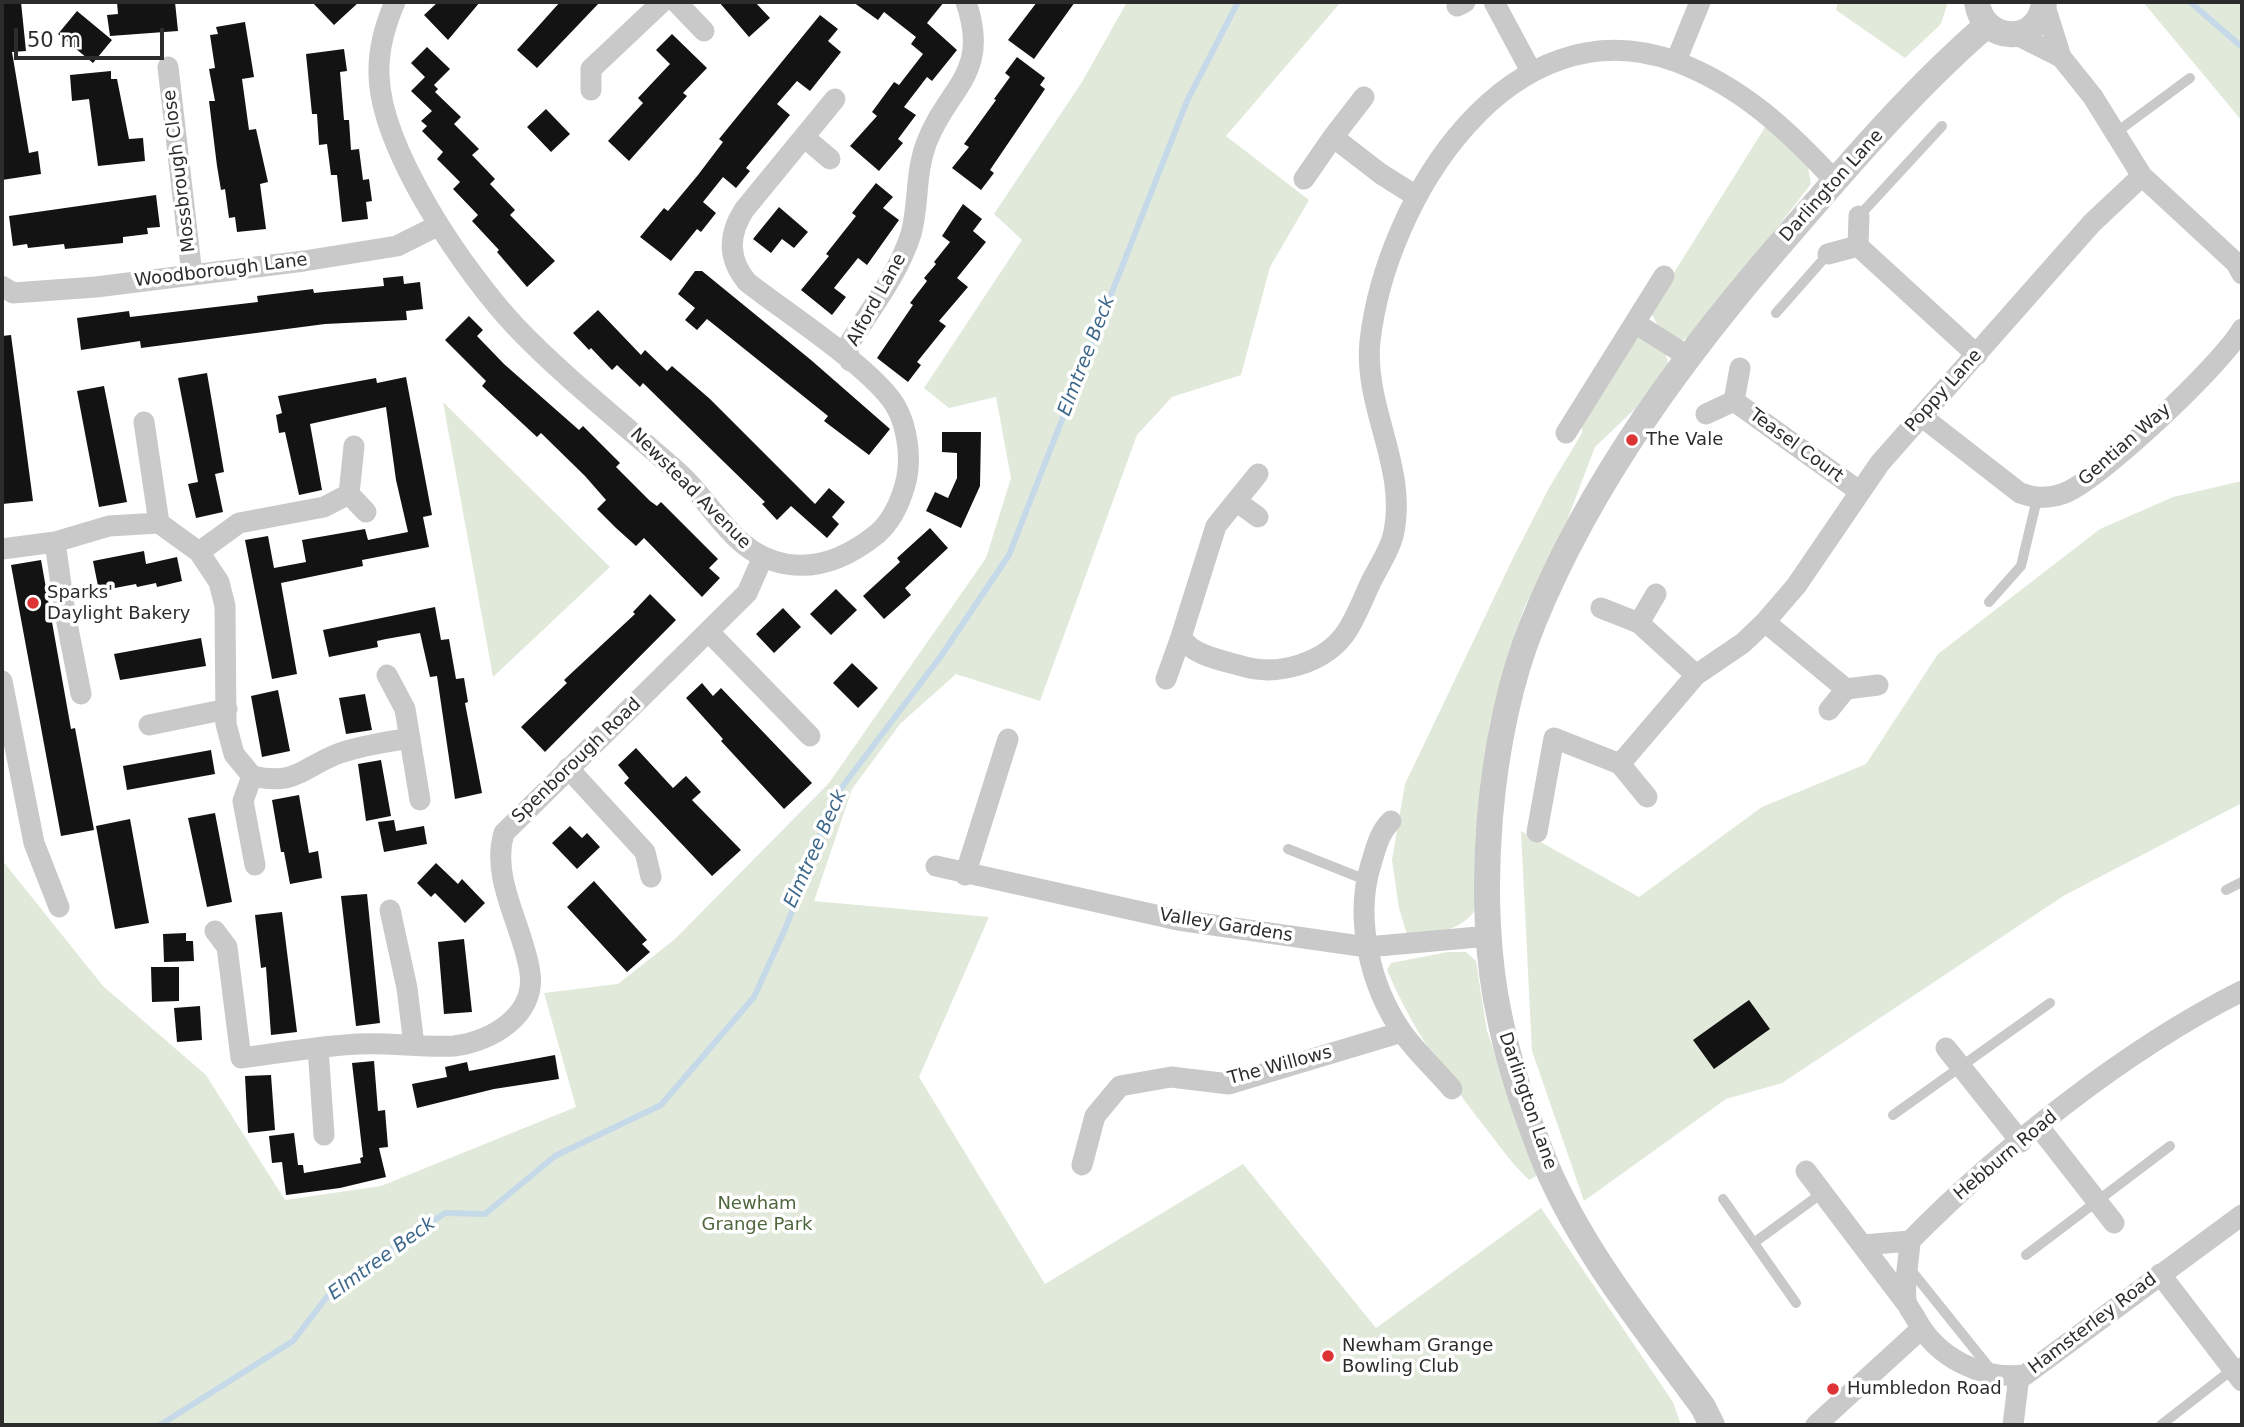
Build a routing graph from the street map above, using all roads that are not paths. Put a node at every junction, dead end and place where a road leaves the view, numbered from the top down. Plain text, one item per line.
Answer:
1 (395, 2) edge
2 (662, 2) edge
3 (676, 2) edge
4 (966, 2) edge
5 (1494, 2) edge
6 (1700, 2) edge
7 (2044, 2) edge
8 (1982, 14) edge
9 (704, 31) dead end
10 (2017, 35) junction
11 (2061, 57) junction
12 (1676, 61) junction
13 (168, 67) dead end
14 (1531, 71) junction
15 (2190, 78) dead end
16 (591, 90) dead end
17 (1364, 97) dead end
18 (835, 99) dead end
19 (1942, 126) dead end
20 (2114, 134) junction
21 (804, 137) junction
22 (1333, 137) junction
23 (831, 159) dead end
24 (2142, 176) junction
25 (1304, 178) dead end
26 (1835, 181) junction
27 (1416, 196) junction
28 (1859, 216) joint
29 (437, 226) junction
30 (1858, 246) junction
31 (1828, 254) joint
32 (2242, 274) edge
33 (192, 275) junction
34 (1664, 276) dead end
35 (2, 286) edge
36 (1776, 313) dead end
37 (1635, 323) junction
38 (2242, 329) edge
39 (1977, 355) junction
40 (1689, 357) junction
41 (850, 361) junction
42 (1740, 368) dead end
43 (1734, 401) junction
44 (1706, 414) dead end
45 (1921, 416) junction
46 (144, 422) dead end
47 (1566, 433) dead end
48 (354, 446) dead end
49 (1258, 474) dead end
50 (1859, 491) junction
51 (349, 495) junction
52 (2038, 499) junction
53 (1236, 501) junction
54 (366, 512) dead end
55 (1258, 517) dead end
56 (159, 523) junction
57 (55, 542) junction
58 (2, 548) edge
59 (199, 552) junction
60 (763, 557) junction
61 (1656, 594) dead end
62 (1989, 602) dead end
63 (1601, 608) dead end
64 (1640, 622) junction
65 (1765, 622) junction
66 (709, 632) junction
67 (1181, 637) junction
68 (387, 675) dead end
69 (1696, 675) junction
70 (1166, 679) dead end
71 (2, 681) edge
72 (1878, 685) dead end
73 (1846, 690) junction
74 (81, 694) dead end
75 (227, 709) junction
76 (1829, 710) dead end
77 (149, 725) dead end
78 (810, 736) dead end
79 (410, 738) junction
80 (1008, 739) dead end
81 (1620, 764) junction
82 (568, 768) junction
83 (252, 776) junction
84 (1647, 797) dead end
85 (420, 800) dead end
86 (1391, 821) dead end
87 (1537, 832) dead end
88 (1288, 849) dead end
89 (255, 865) dead end
90 (936, 866) dead end
91 (965, 875) junction
92 (651, 877) dead end
93 (1366, 880) junction
94 (2242, 882) edge
95 (2226, 890) dead end
96 (59, 907) dead end
97 (390, 909) dead end
98 (215, 931) dead end
99 (1489, 936) junction
100 (1367, 947) junction
101 (2242, 991) edge
102 (2050, 1003) dead end
103 (1402, 1032) junction
104 (414, 1045) junction
105 (318, 1048) junction
106 (1946, 1048) dead end
107 (1960, 1067) junction
108 (1452, 1089) dead end
109 (1893, 1115) dead end
110 (2039, 1127) junction
111 (324, 1135) dead end
112 (2021, 1142) junction
113 (2170, 1146) dead end
114 (1082, 1165) dead end
115 (1806, 1171) dead end
116 (1822, 1194) junction
117 (1723, 1199) dead end
118 (2098, 1202) junction
119 (2242, 1215) edge
120 (2114, 1223) dead end
121 (1910, 1241) junction
122 (1755, 1242) junction
123 (1863, 1245) junction
124 (2026, 1255) dead end
125 (1908, 1267) junction
126 (2161, 1274) junction
127 (1796, 1303) dead end
128 (1906, 1303) junction
129 (1921, 1329) junction
130 (2239, 1371) edge
131 (1993, 1373) junction
132 (2019, 1376) junction
133 (1712, 1425) edge
134 (1816, 1425) edge
135 (2014, 1425) edge
136 (2161, 1425) edge

1 - 29 street, Newstead Avenue
2 - 16 street
3 - 9 street
4 - 41 street, Alford Lane
5 - 14 street
6 - 12 street
7 - 10 street
7 - 11 street
8 - 10 street
8 - 26 street, Darlington Lane
10 - 11 street
11 - 20 street
12 - 14 street
12 - 26 street
13 - 33 street, Mossbrough Close
14 - 27 street
15 - 20 lane
17 - 22 street
18 - 21 street, Newstead Avenue
19 - 28 lane
20 - 24 street
21 - 23 street
21 - 41 street, Newstead Avenue
22 - 25 street
22 - 27 street
24 - 32 street
24 - 39 street, Poppy Lane
26 - 40 street, Darlington Lane
27 - 67 street
28 - 30 street
29 - 33 street, Woodborough Lane
29 - 60 street, Newstead Avenue
30 - 31 street
30 - 39 street
31 - 36 lane
33 - 35 street, Woodborough Lane
34 - 37 street
37 - 40 street
37 - 47 street
38 - 52 street, Gentian Way
39 - 45 street, Poppy Lane
40 - 99 street, Darlington Lane
41 - 60 street, Newstead Avenue
42 - 43 street, Teasel Court
43 - 44 street, Teasel Court
43 - 50 street, Teasel Court
45 - 50 street, Poppy Lane
45 - 52 street
46 - 56 street
48 - 51 street
49 - 53 street
50 - 65 street, Poppy Lane
51 - 54 street
51 - 59 street
52 - 62 lane
53 - 55 street
53 - 67 street
56 - 57 street
56 - 59 street
57 - 58 street
57 - 74 street
59 - 75 street
60 - 66 street, Spenborough Road
61 - 64 street
63 - 64 street
64 - 69 street
65 - 69 street, Poppy Lane
65 - 73 street
66 - 78 street
66 - 82 street, Spenborough Road
67 - 70 street
68 - 79 street
69 - 81 street, Poppy Lane
71 - 96 street
72 - 73 street
73 - 76 street
75 - 77 street
75 - 83 street
79 - 83 street
79 - 85 street
80 - 91 street
81 - 84 street
81 - 87 street
82 - 92 street
82 - 104 street, Spenborough Road
83 - 89 street
86 - 93 street
88 - 93 lane
90 - 91 street, Valley Gardens
91 - 100 street, Valley Gardens
93 - 100 street
94 - 95 lane
97 - 104 street
98 - 105 street, Spenborough Road
99 - 100 street, Valley Gardens
99 - 133 street, Darlington Lane
100 - 103 street
101 - 110 street, Hebburn Road
102 - 107 lane
103 - 108 street
103 - 114 street, The Willows
104 - 105 street, Spenborough Road
105 - 111 street
106 - 107 street
107 - 109 lane
107 - 112 street
110 - 112 street, Hebburn Road
110 - 118 street
112 - 121 street, Hebburn Road
113 - 118 lane
115 - 116 street, Hamsterley Road
116 - 122 lane
116 - 123 street, Hamsterley Road
117 - 122 lane
118 - 120 street
118 - 124 lane
119 - 126 street, Hamsterley Road
121 - 123 street
121 - 125 street
122 - 127 lane
123 - 128 street, Hamsterley Road
125 - 128 street
125 - 131 lane
126 - 130 street
126 - 132 street, Hamsterley Road
128 - 129 street, Hamsterley Road
129 - 131 street, Hamsterley Road
129 - 134 street
130 - 136 lane
131 - 132 street, Hamsterley Road
132 - 135 street

